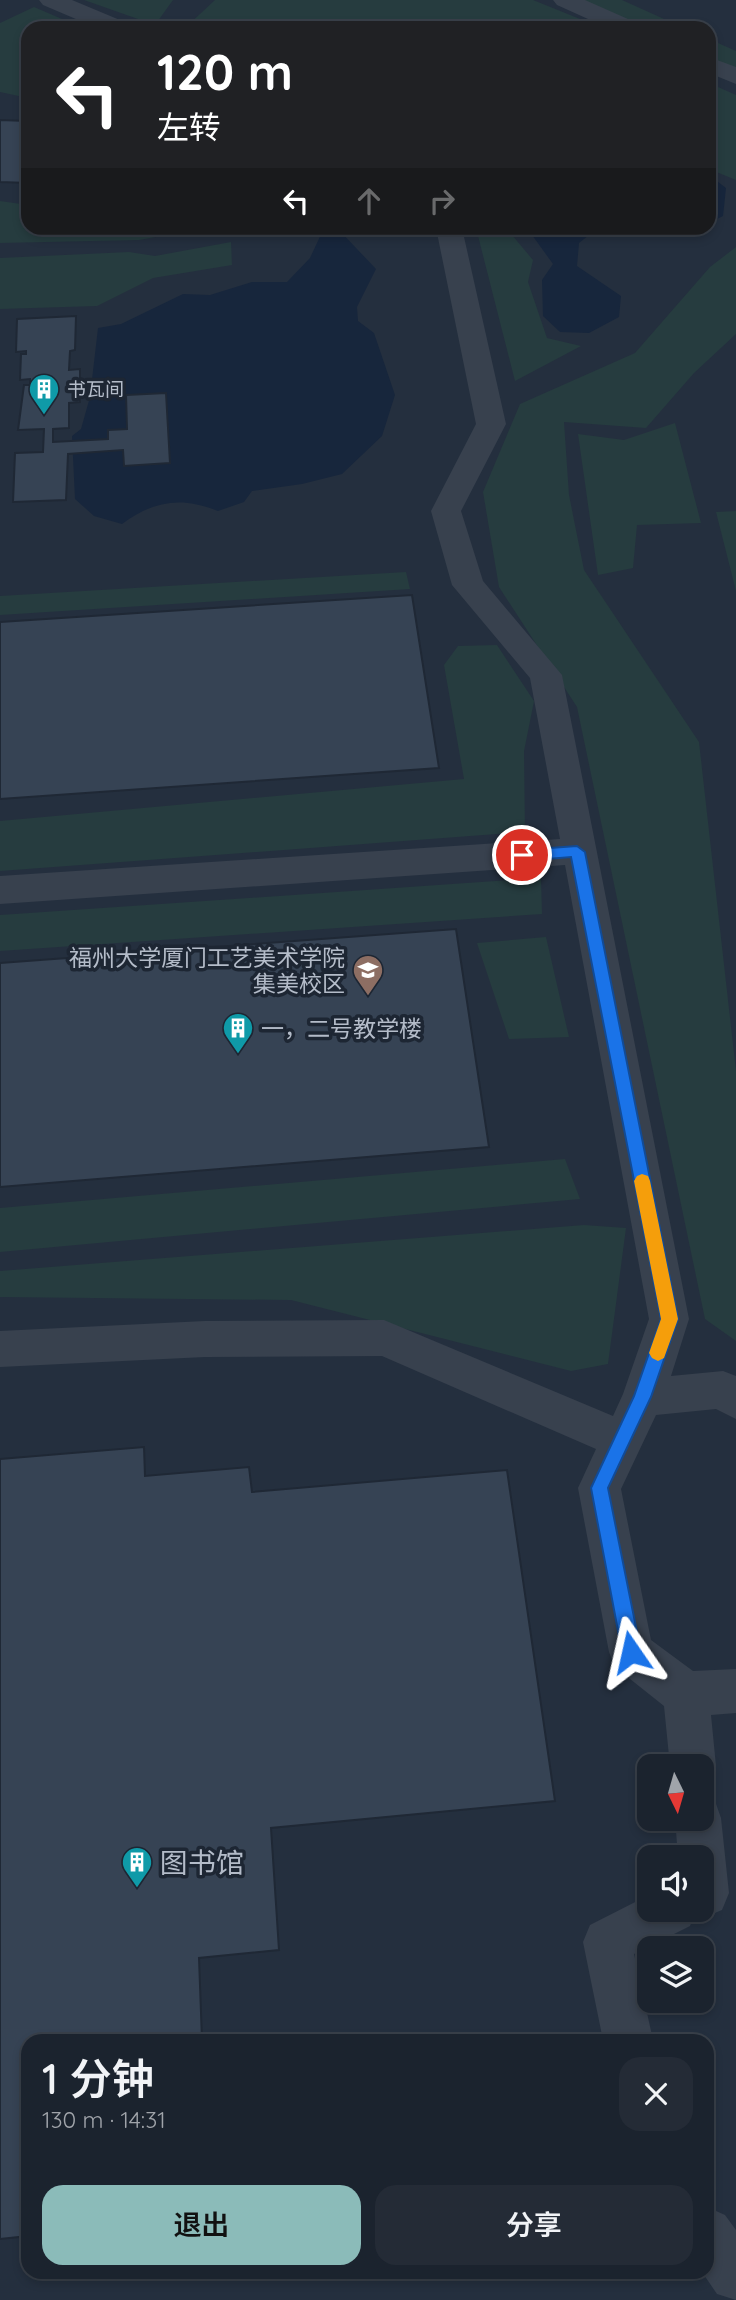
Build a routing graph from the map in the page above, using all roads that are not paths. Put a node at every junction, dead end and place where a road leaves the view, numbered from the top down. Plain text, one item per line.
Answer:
1 (51, 0) edge
2 (565, 0) edge
3 (101, 21) edge
4 (612, 21) edge
5 (716, 67) edge
6 (736, 77) edge
7 (450, 235) edge
8 (577, 852) junction
9 (0, 890) edge
10 (0, 1349) edge
11 (643, 1397) junction
12 (736, 1400) edge
13 (623, 1440) junction
14 (736, 1691) edge
15 (686, 1694) junction
16 (692, 1754) edge
17 (647, 1922) edge
18 (627, 2034) edge
19 (714, 2243) edge
20 (736, 2275) edge

1 - 3 street
2 - 4 street
5 - 6 street
7 - 8 street
8 - 9 street
8 - 11 street
10 - 13 street
11 - 12 street
11 - 13 street
13 - 15 street
14 - 15 street
15 - 16 street
17 - 18 street
19 - 20 street

